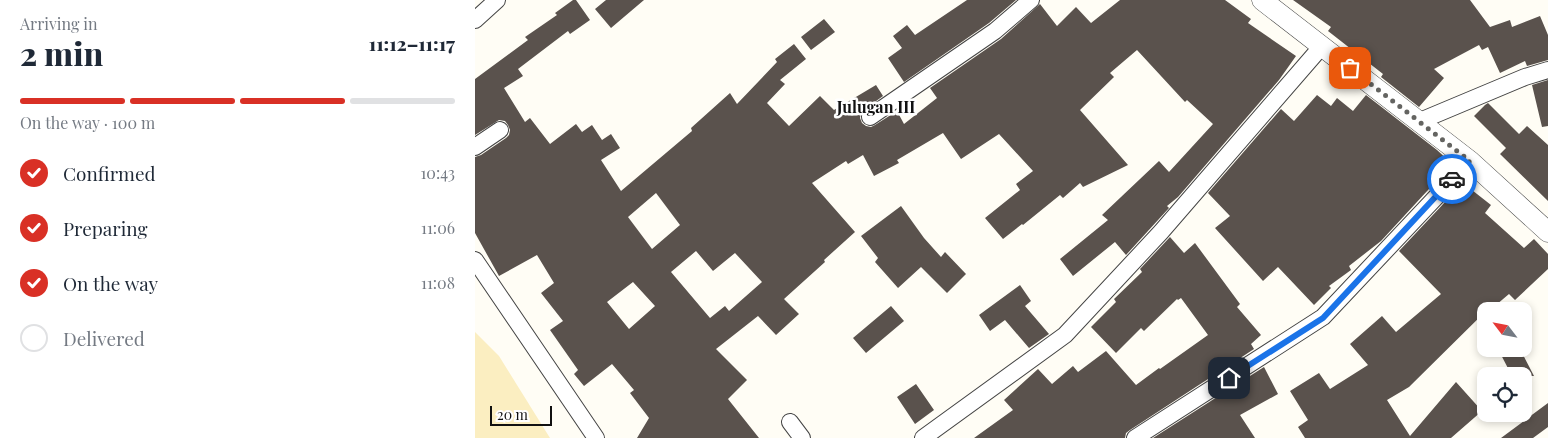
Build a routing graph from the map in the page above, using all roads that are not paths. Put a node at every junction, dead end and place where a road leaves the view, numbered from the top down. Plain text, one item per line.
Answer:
1 (497, 0) edge
2 (1031, 0) edge
3 (1262, 0) edge
4 (475, 20) edge
5 (1322, 46) junction
6 (1548, 70) edge
7 (870, 117) dead end
8 (1420, 121) junction
9 (500, 130) dead end
10 (475, 147) edge
11 (1470, 161) junction
12 (1548, 232) edge
13 (475, 260) edge
14 (790, 422) dead end
15 (595, 438) edge
16 (802, 438) edge
17 (923, 438) edge
18 (1135, 438) edge

1 - 4 street
2 - 7 street
3 - 5 street
5 - 8 street
5 - 17 street
6 - 8 street
8 - 11 street
9 - 10 street
11 - 12 street
11 - 18 street
13 - 15 street
14 - 16 street

